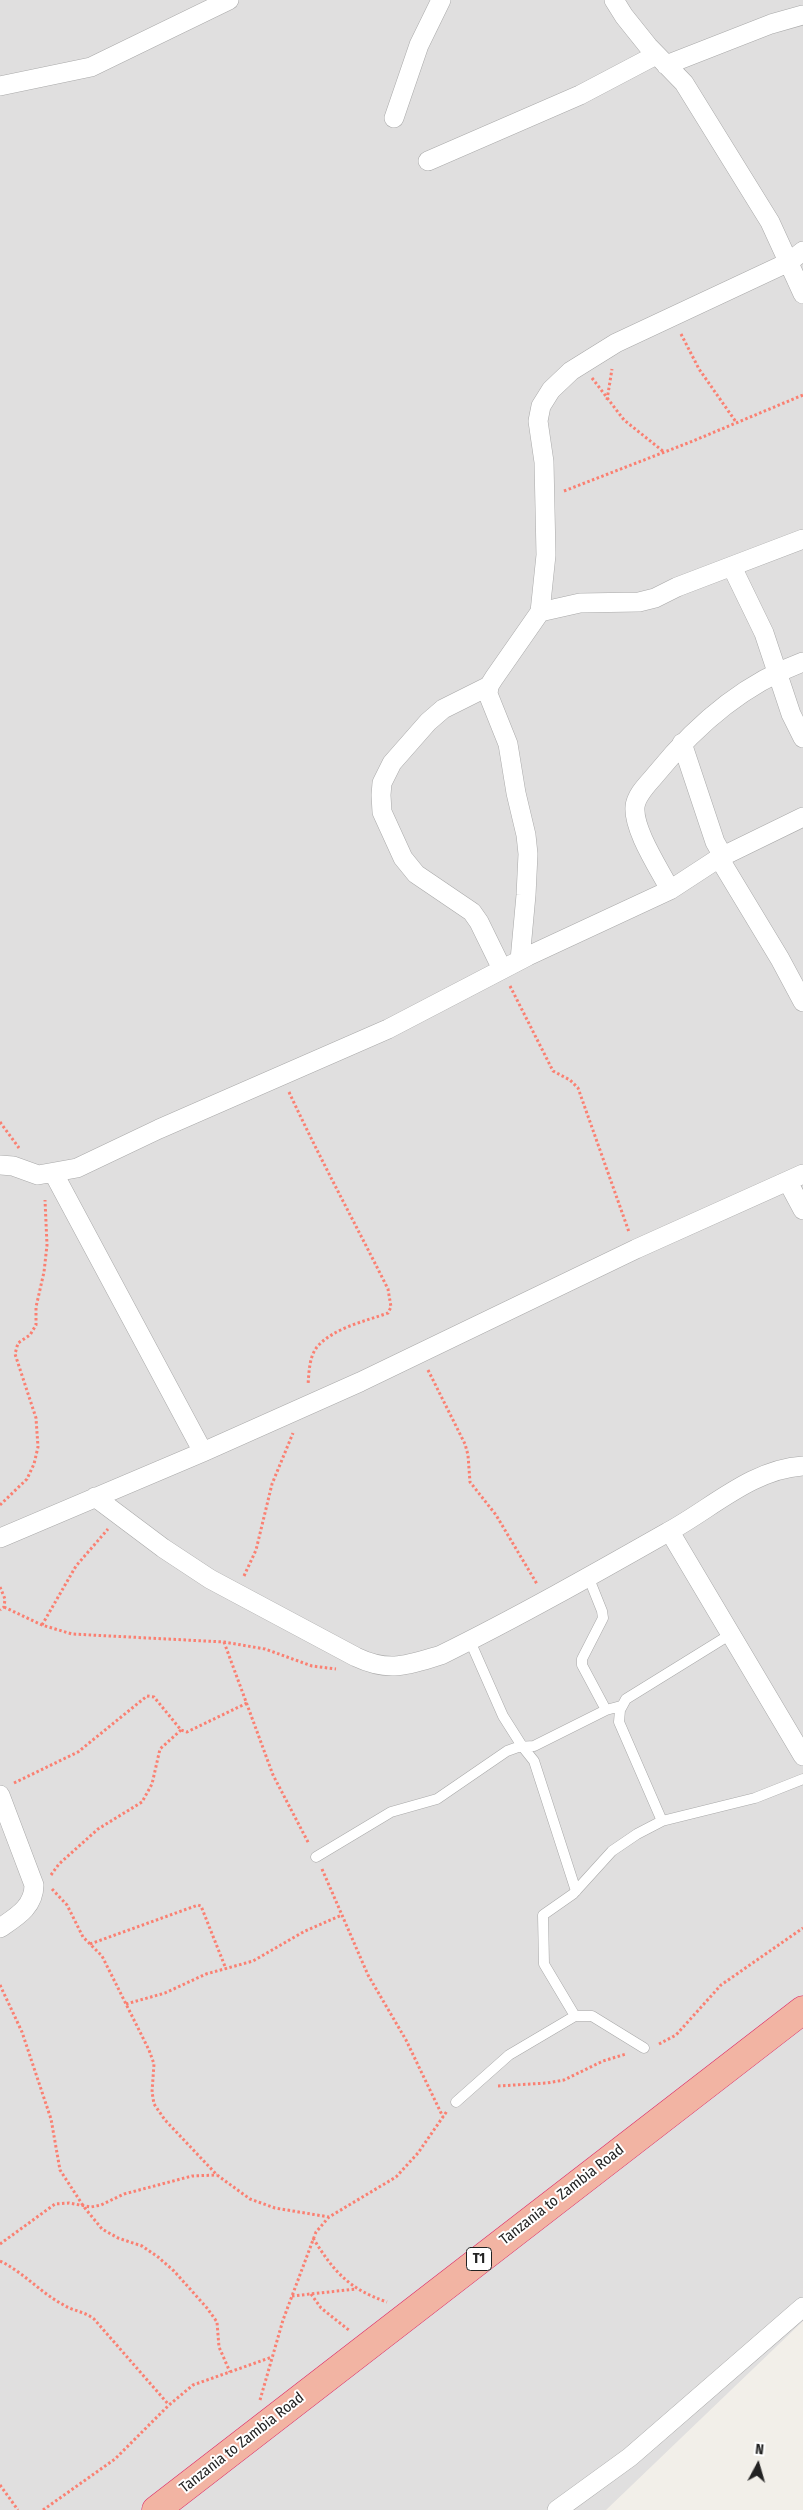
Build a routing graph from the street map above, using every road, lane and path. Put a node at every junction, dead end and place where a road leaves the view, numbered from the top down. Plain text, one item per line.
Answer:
1 (228, 0) edge
2 (442, 0) edge
3 (614, 0) edge
4 (803, 14) edge
5 (661, 60) junction
6 (0, 86) edge
7 (394, 118) dead end
8 (428, 161) dead end
9 (796, 256) edge
10 (803, 294) edge
11 (671, 316) junction
12 (616, 343) junction
13 (582, 363) junction
14 (803, 395) edge
15 (607, 401) junction
16 (736, 422) junction
17 (664, 452) junction
18 (544, 498) junction
19 (803, 539) edge
20 (732, 567) junction
21 (540, 612) junction
22 (803, 662) edge
23 (777, 671) junction
24 (489, 686) junction
25 (803, 738) edge
26 (682, 743) junction
27 (803, 818) edge
28 (721, 857) junction
29 (670, 890) junction
30 (520, 960) junction
31 (502, 969) junction
32 (803, 1002) edge
33 (282, 1076) junction
34 (0, 1165) edge
35 (46, 1174) junction
36 (795, 1178) edge
37 (803, 1210) edge
38 (636, 1249) junction
39 (419, 1353) junction
40 (305, 1406) junction
41 (203, 1452) junction
42 (803, 1466) edge
43 (95, 1497) junction
44 (0, 1504) edge
45 (120, 1516) junction
46 (670, 1532) junction
47 (0, 1538) edge
48 (588, 1576) junction
49 (0, 1587) edge
50 (240, 1597) junction
51 (550, 1597) junction
52 (4, 1607) junction
53 (0, 1610) edge
54 (42, 1625) junction
55 (731, 1634) junction
56 (470, 1641) junction
57 (224, 1642) junction
58 (341, 1670) dead end
59 (247, 1703) junction
60 (621, 1706) junction
61 (606, 1710) junction
62 (182, 1730) junction
63 (522, 1746) junction
64 (803, 1756) edge
65 (803, 1779) edge
66 (4, 1791) edge
67 (662, 1822) junction
68 (316, 1856) junction
69 (45, 1885) junction
70 (576, 1891) junction
71 (30, 1903) junction
72 (342, 1915) junction
73 (0, 1928) edge
74 (803, 1928) edge
75 (90, 1944) junction
76 (226, 1969) junction
77 (0, 1984) edge
78 (126, 2004) junction
79 (803, 2010) edge
80 (575, 2016) junction
81 (644, 2048) junction
82 (496, 2086) dead end
83 (456, 2102) joint
84 (443, 2117) junction
85 (217, 2175) junction
86 (84, 2207) junction
87 (329, 2217) junction
88 (313, 2237) junction
89 (0, 2244) edge
90 (0, 2261) edge
91 (356, 2289) junction
92 (311, 2294) junction
93 (292, 2296) junction
94 (803, 2307) edge
95 (413, 2310) junction
96 (369, 2344) junction
97 (272, 2357) junction
98 (230, 2372) junction
99 (259, 2402) dead end
100 (169, 2405) junction
101 (0, 2485) edge
102 (18, 2510) edge
103 (43, 2510) edge
104 (156, 2510) edge
105 (557, 2510) edge

1 - 6 street
2 - 7 street
3 - 5 street
4 - 5 street
5 - 8 street
5 - 9 street
9 - 10 street
9 - 11 street
11 - 12 street
11 - 16 path
12 - 13 street
12 - 15 path
13 - 15 path
13 - 18 street
14 - 16 path
15 - 17 path
16 - 17 path
17 - 18 path
18 - 21 street
19 - 20 street
20 - 21 street
20 - 23 street
21 - 24 street
22 - 23 street
23 - 25 street
23 - 26 street
24 - 30 street
24 - 31 street
26 - 28 street
26 - 29 street
27 - 28 street
28 - 29 street
28 - 32 street
29 - 30 street
30 - 31 street
31 - 33 street
31 - 38 path
33 - 35 street
33 - 40 path
34 - 35 street
35 - 41 street
35 - 44 path
36 - 37 street
36 - 38 street
38 - 39 street
39 - 40 street
39 - 51 path
40 - 41 street
40 - 50 path
41 - 43 street
42 - 46 street
43 - 45 street
43 - 47 street
45 - 50 street
45 - 54 path
46 - 48 street
46 - 55 street
48 - 51 street
48 - 61 lane
49 - 52 path
50 - 56 street
51 - 56 street
52 - 53 path
52 - 54 path
54 - 57 path
55 - 60 lane
55 - 64 street
56 - 63 lane
57 - 58 path
57 - 59 path
59 - 62 path
59 - 68 path
60 - 61 lane
60 - 67 lane
61 - 63 lane
62 - 66 path
62 - 69 path
63 - 68 lane
63 - 70 lane
65 - 67 lane
66 - 71 street
67 - 70 lane
68 - 72 path
69 - 71 path
69 - 75 path
70 - 80 lane
71 - 73 street
72 - 76 path
72 - 84 path
74 - 81 path
75 - 76 path
75 - 78 path
76 - 78 path
77 - 86 path
78 - 85 path
79 - 95 highway, Tanzania to Zambia Road / T1
80 - 81 lane
80 - 83 lane
81 - 82 path
83 - 84 path
84 - 87 path
85 - 86 path
85 - 87 path
86 - 89 path
86 - 98 path
87 - 88 path
88 - 91 path
88 - 93 path
90 - 100 path
91 - 92 path
91 - 95 path
92 - 93 path
92 - 96 path
93 - 97 path
94 - 105 street
95 - 96 highway, Tanzania to Zambia Road / T1
96 - 104 highway, Tanzania to Zambia Road / T1
97 - 98 path
97 - 99 path
98 - 100 path
100 - 103 path
101 - 102 path

